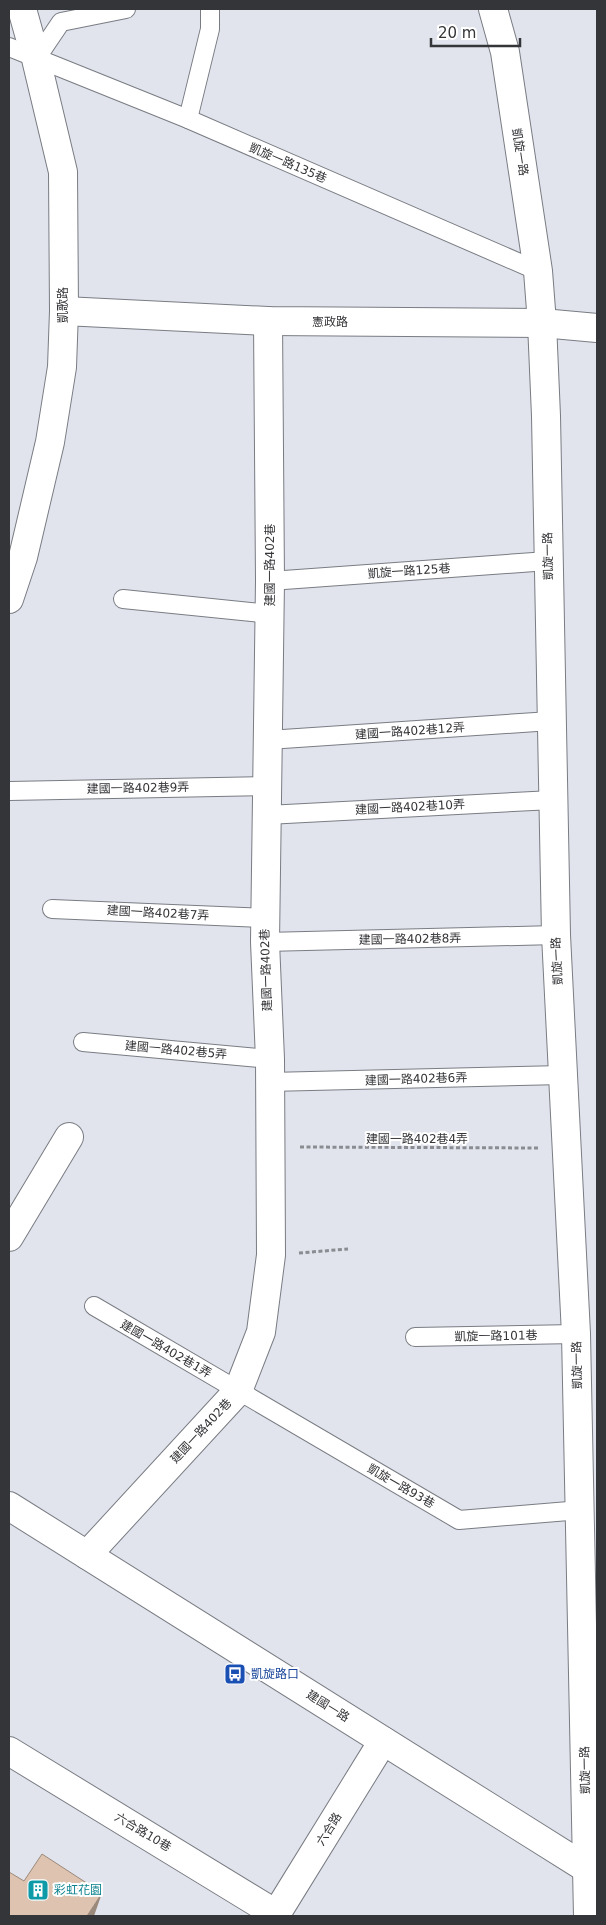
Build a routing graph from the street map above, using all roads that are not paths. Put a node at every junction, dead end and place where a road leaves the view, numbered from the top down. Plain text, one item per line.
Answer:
1 (22, 9) edge
2 (126, 9) edge
3 (210, 9) edge
4 (493, 9) edge
5 (9, 47) edge
6 (36, 59) junction
7 (188, 120) junction
8 (538, 271) junction
9 (64, 311) junction
10 (268, 321) junction
11 (542, 322) junction
12 (597, 328) edge
13 (548, 561) junction
14 (270, 581) junction
15 (123, 599) dead end
16 (9, 600) edge
17 (270, 614) junction
18 (551, 721) junction
19 (268, 740) junction
20 (267, 786) junction
21 (9, 791) edge
22 (553, 800) junction
23 (267, 815) junction
24 (52, 909) dead end
25 (265, 930) junction
26 (556, 935) junction
27 (83, 1042) dead end
28 (270, 1071) junction
29 (562, 1075) junction
30 (69, 1137) dead end
31 (9, 1237) edge
32 (94, 1306) dead end
33 (576, 1334) junction
34 (415, 1337) dead end
35 (238, 1391) junction
36 (9, 1506) edge
37 (581, 1510) junction
38 (87, 1555) junction
39 (383, 1741) junction
40 (9, 1751) edge
41 (592, 1872) edge
42 (276, 1915) edge
43 (588, 1916) edge

1 - 6 street, 凱歌路
2 - 6 lane
3 - 7 lane
4 - 8 street, 凱旋一路
5 - 6 lane, 凱旋一路135巷
6 - 7 lane, 凱旋一路135巷
6 - 9 street, 凱歌路
7 - 8 lane, 凱旋一路135巷
8 - 11 street, 凱旋一路
9 - 10 street, 憲政路
9 - 16 street, 凱歌路
10 - 11 street, 憲政路
10 - 14 street, 建國一路402巷
11 - 12 street, 憲政路
11 - 13 street, 凱旋一路
13 - 14 lane, 凱旋一路125巷
13 - 18 street, 凱旋一路
14 - 17 street, 建國一路402巷
15 - 17 lane
17 - 19 street, 建國一路402巷
18 - 19 lane, 建國一路402巷12弄
18 - 22 street, 凱旋一路
19 - 20 street, 建國一路402巷
20 - 21 lane, 建國一路402巷9弄
20 - 23 street, 建國一路402巷
22 - 23 lane, 建國一路402巷10弄
22 - 26 street, 凱旋一路
23 - 25 street, 建國一路402巷
24 - 25 lane, 建國一路402巷7弄
25 - 26 lane, 建國一路402巷8弄
25 - 28 street, 建國一路402巷
26 - 29 street, 凱旋一路
27 - 28 lane, 建國一路402巷5弄
28 - 29 lane, 建國一路402巷6弄
28 - 35 street, 建國一路402巷
29 - 33 street, 凱旋一路
30 - 31 street
32 - 35 lane, 建國一路402巷1弄
33 - 34 lane, 凱旋一路101巷
33 - 37 street, 凱旋一路
35 - 37 lane, 凱旋一路93巷
35 - 38 street, 建國一路402巷
36 - 38 street, 建國一路
37 - 41 street, 凱旋一路
38 - 39 street, 建國一路
39 - 41 street, 建國一路
39 - 42 street, 六合路
40 - 42 street, 六合路10巷
41 - 43 street, 凱旋一路

